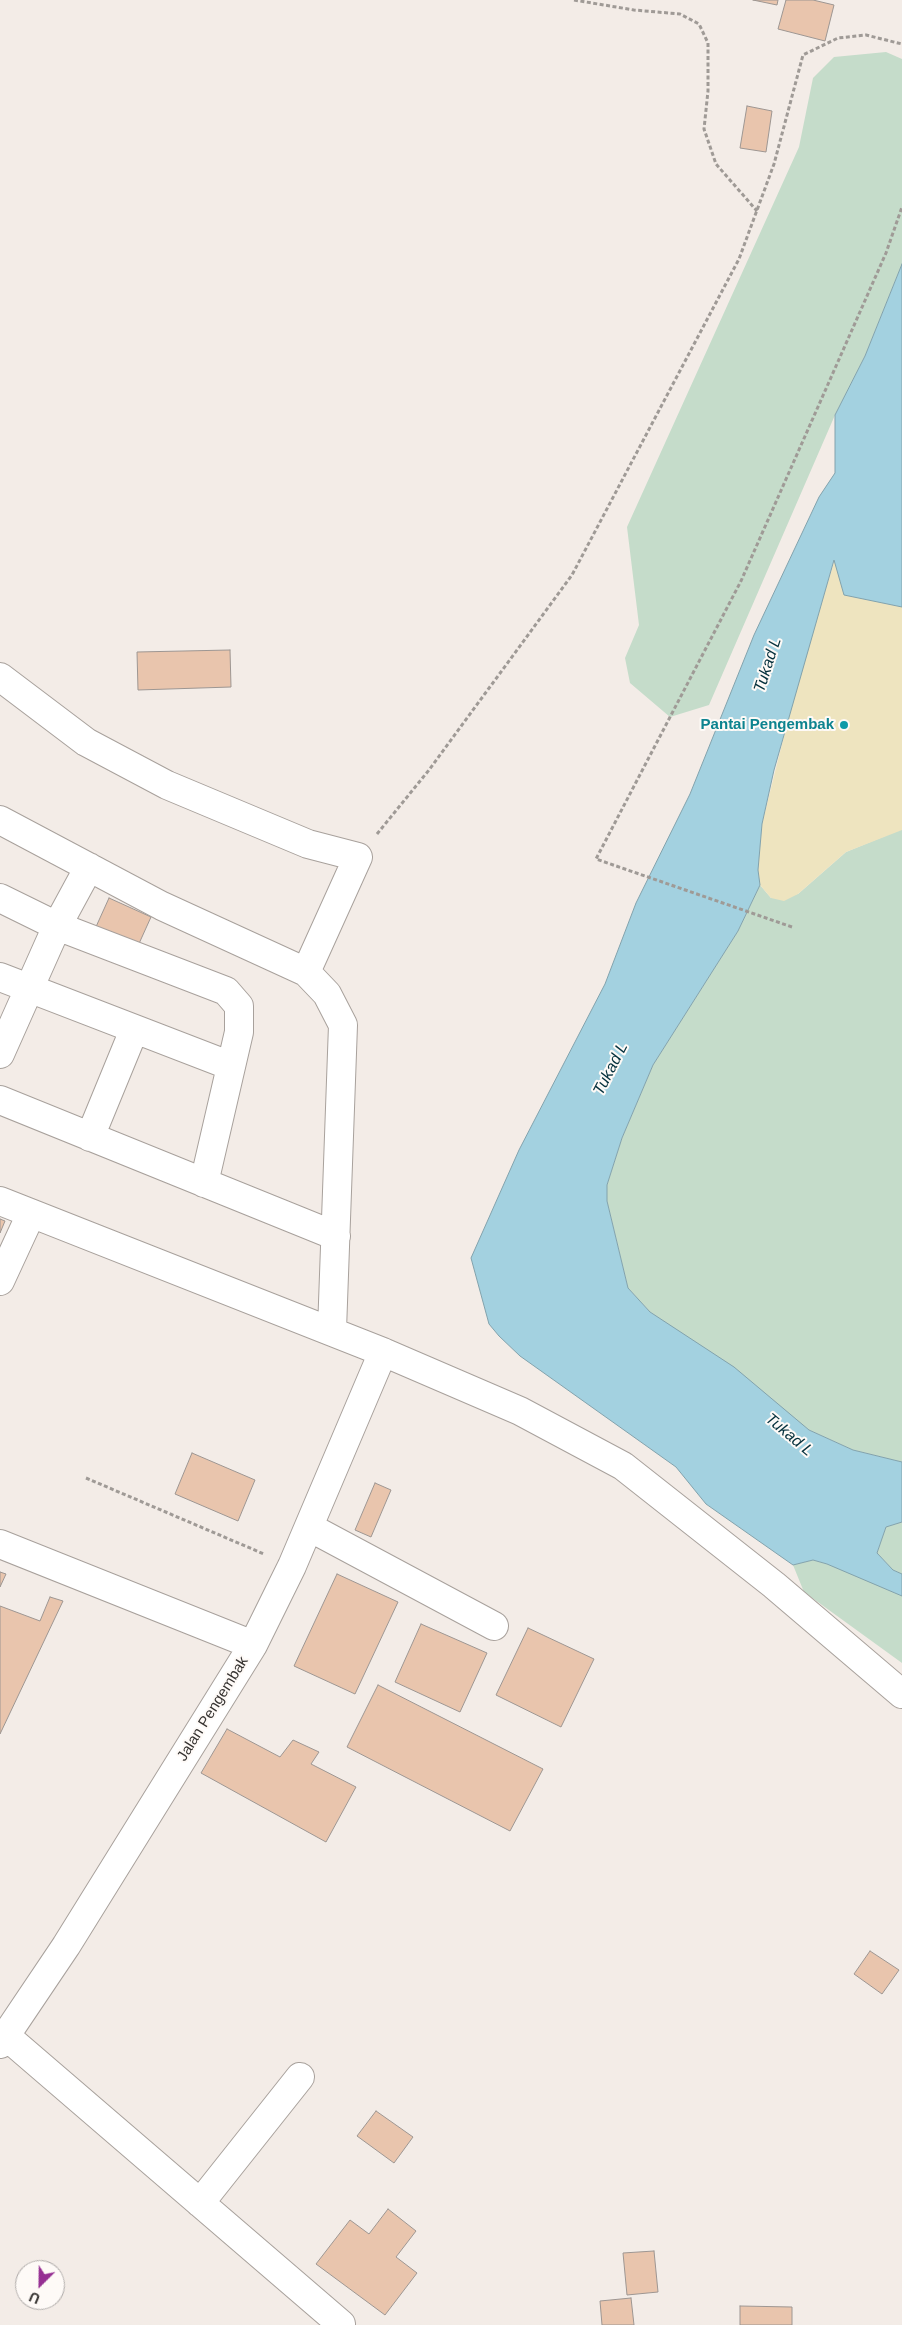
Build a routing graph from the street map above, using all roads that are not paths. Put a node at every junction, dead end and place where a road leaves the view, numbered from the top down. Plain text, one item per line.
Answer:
1 (0, 678) edge
2 (0, 820) edge
3 (88, 867) junction
4 (0, 898) edge
5 (57, 926) junction
6 (306, 972) junction
7 (0, 978) edge
8 (28, 989) junction
9 (134, 1030) junction
10 (0, 1054) edge
11 (231, 1066) junction
12 (0, 1100) edge
13 (90, 1137) junction
14 (204, 1183) junction
15 (0, 1201) edge
16 (31, 1214) junction
17 (336, 1236) junction
18 (0, 1281) edge
19 (332, 1330) junction
20 (383, 1352) junction
21 (309, 1527) junction
22 (0, 1544) edge
23 (494, 1626) dead end
24 (253, 1645) junction
25 (902, 1694) edge
26 (3, 2040) edge
27 (300, 2077) dead end
28 (200, 2203) junction
29 (341, 2324) edge

1 - 6 street
2 - 3 street
3 - 5 street
3 - 6 street
4 - 5 street
5 - 8 street
5 - 11 street
6 - 17 street
7 - 8 street
8 - 9 street
8 - 10 street
9 - 11 street
9 - 13 street
11 - 14 street
12 - 13 street
13 - 14 street
14 - 17 street
15 - 16 street
16 - 18 street
16 - 19 street
17 - 19 street
19 - 20 street
20 - 21 street, Jalan Pengembak
20 - 25 street
21 - 23 street
21 - 24 street, Jalan Pengembak
22 - 24 street
24 - 26 street, Jalan Pengembak
26 - 28 street
27 - 28 street
28 - 29 street

